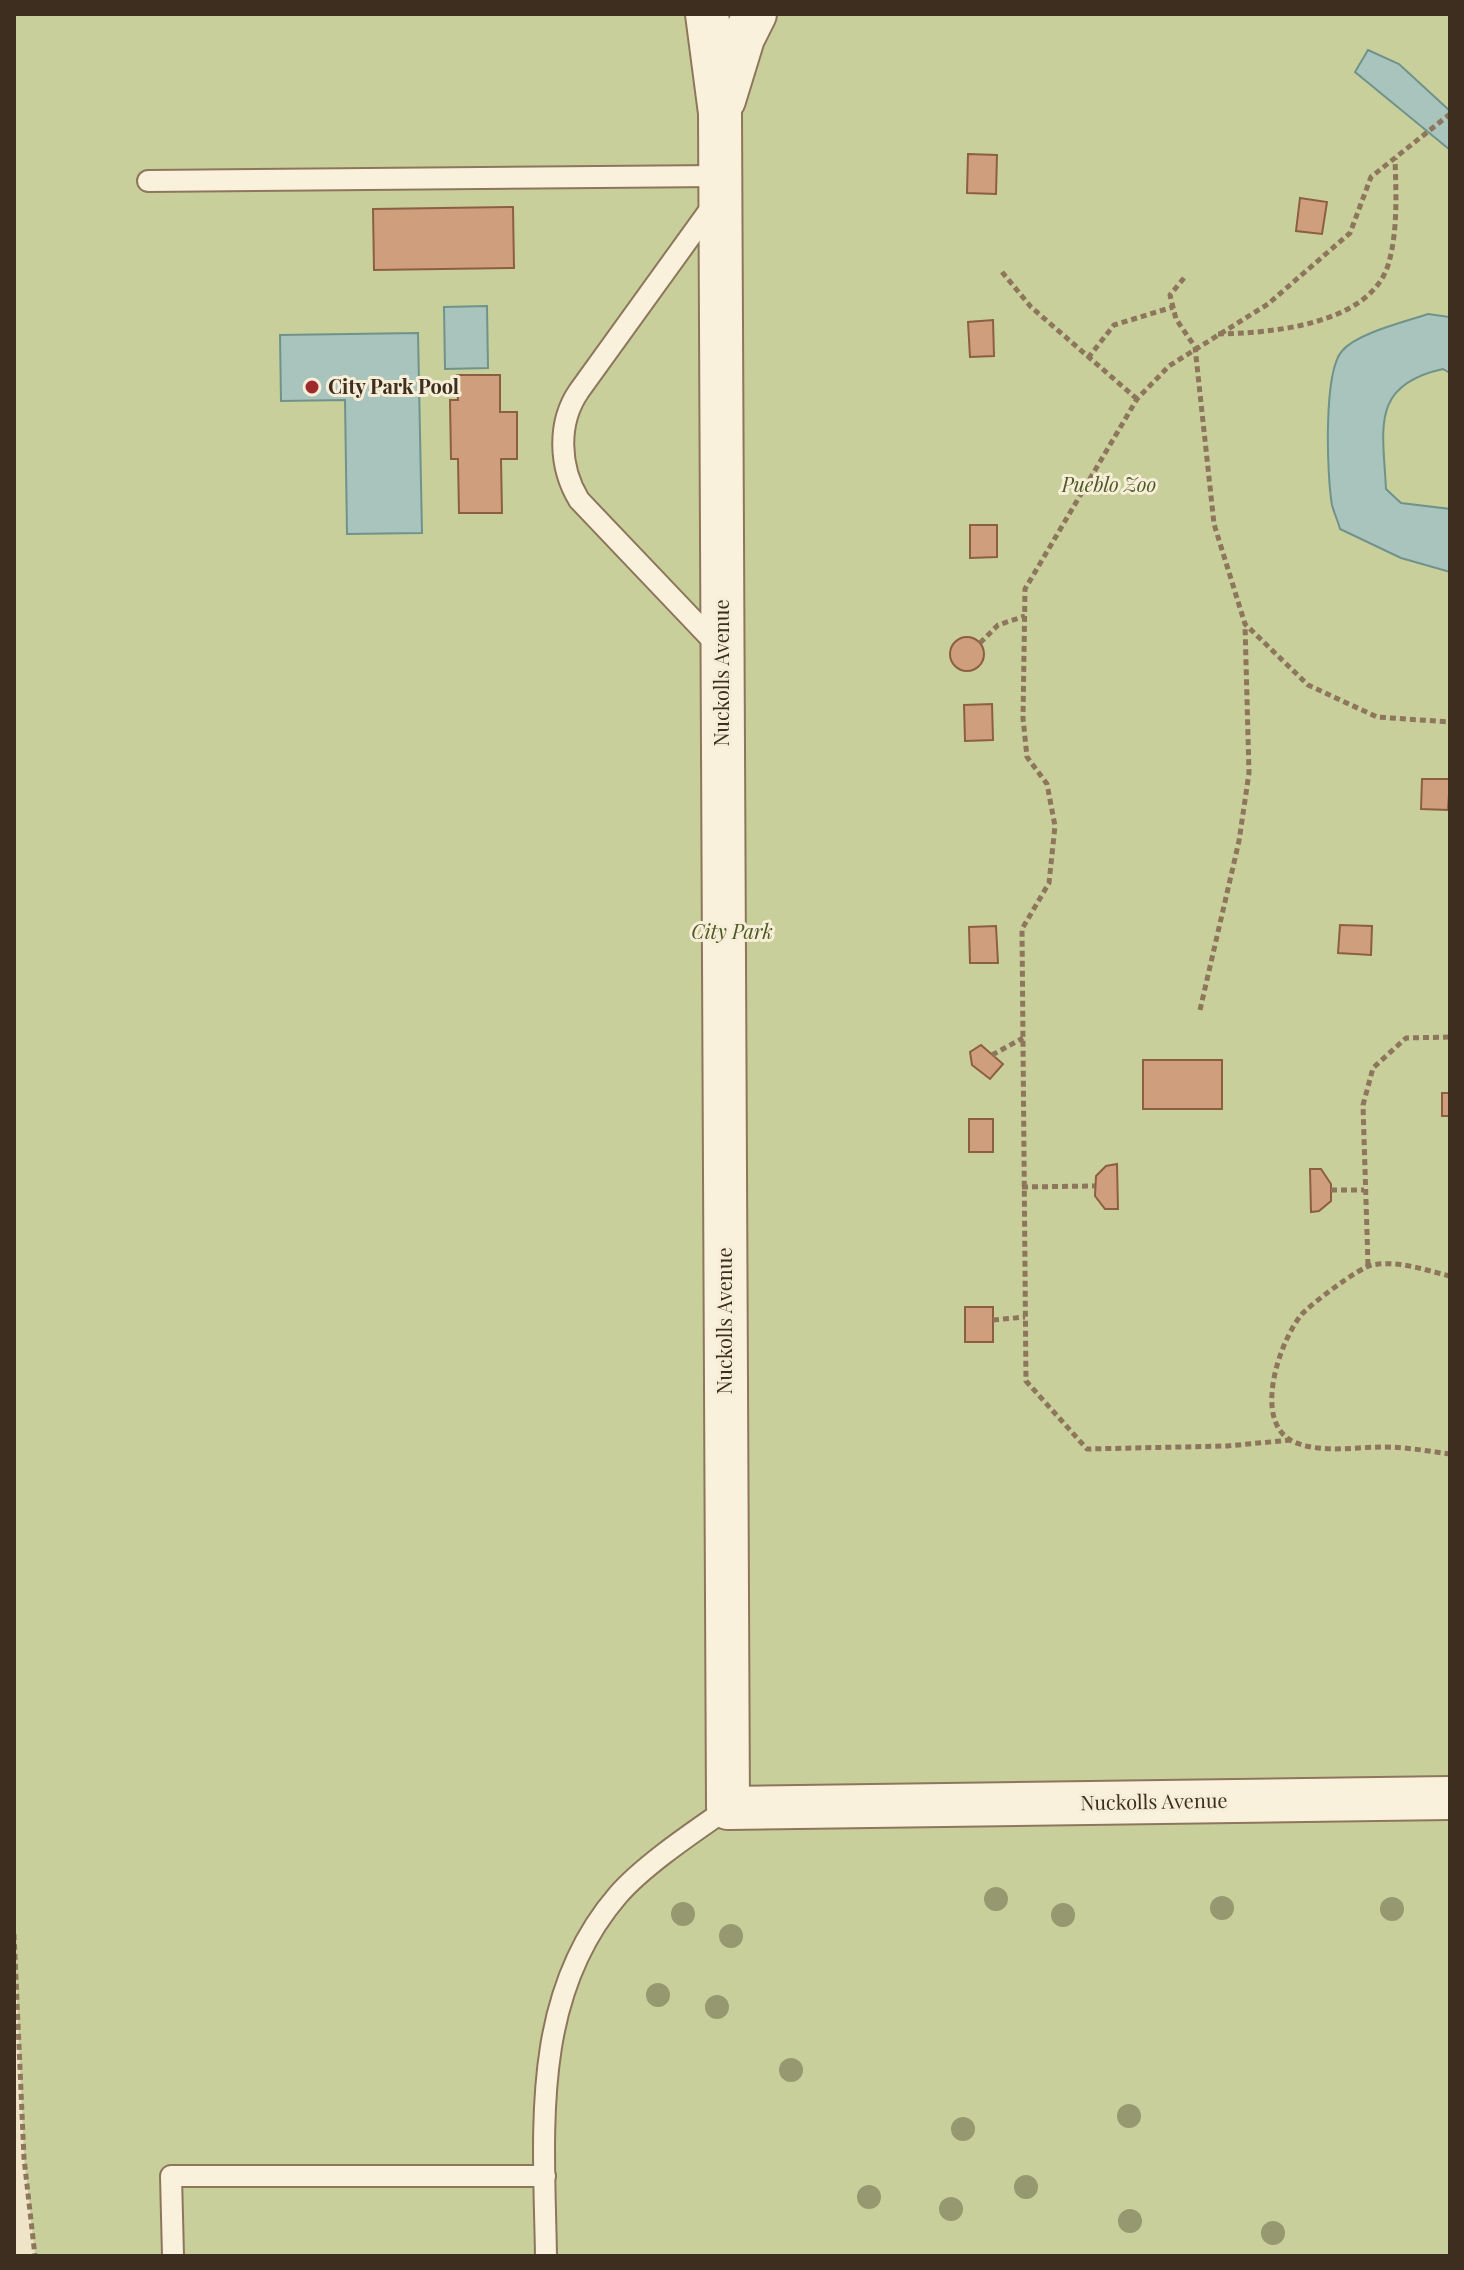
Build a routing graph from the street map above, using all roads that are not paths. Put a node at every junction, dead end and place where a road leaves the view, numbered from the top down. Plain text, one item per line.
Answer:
1 (707, 14) edge
2 (755, 14) edge
3 (720, 113) junction
4 (148, 181) dead end
5 (718, 187) junction
6 (722, 650) junction
7 (1450, 1798) edge
8 (728, 1808) junction
9 (545, 2176) junction
10 (173, 2256) edge
11 (546, 2256) edge

1 - 3 street
2 - 3 street
3 - 5 street, Nuckolls Avenue
4 - 5 lane
5 - 6 street, Nuckolls Avenue
5 - 6 lane
6 - 8 street, Nuckolls Avenue
7 - 8 street, Nuckolls Avenue
8 - 9 lane
9 - 10 lane
9 - 11 lane

